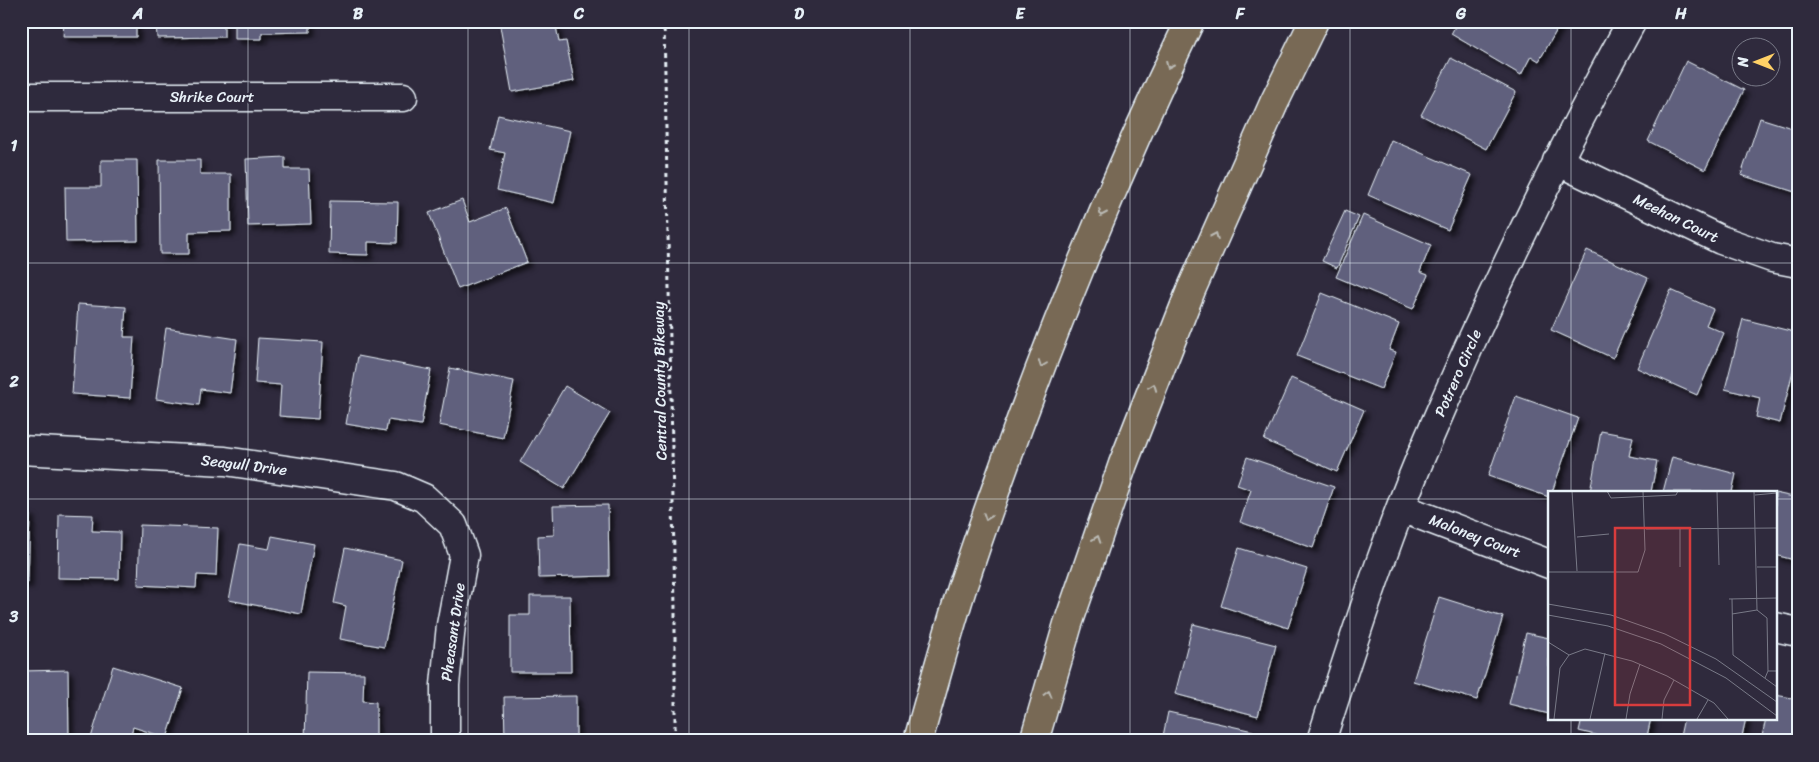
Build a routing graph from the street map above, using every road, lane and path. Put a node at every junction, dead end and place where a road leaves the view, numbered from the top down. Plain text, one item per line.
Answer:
1 (664, 21) edge
2 (1190, 21) edge
3 (1314, 21) edge
4 (1632, 21) edge
5 (21, 97) edge
6 (403, 97) dead end
7 (1558, 162) junction
8 (1798, 263) edge
9 (21, 450) edge
10 (1401, 508) junction
11 (453, 525) joint
12 (1548, 564) edge
13 (1776, 627) edge
14 (1798, 632) edge
15 (445, 741) edge
16 (675, 741) edge
17 (918, 741) edge
18 (1034, 741) edge
19 (1321, 741) edge

1 - 16 path, Central County Bikeway
2 -> 17 highway
18 -> 3 highway
4 - 7 street, Potrero Circle
5 - 6 street, Shrike Court
7 - 8 street, Meehan Court
7 - 10 street, Potrero Circle
9 - 11 street, Seagull Drive
10 - 12 street, Maloney Court
10 - 19 street, Potrero Circle
11 - 15 street, Pheasant Drive
13 - 14 street

